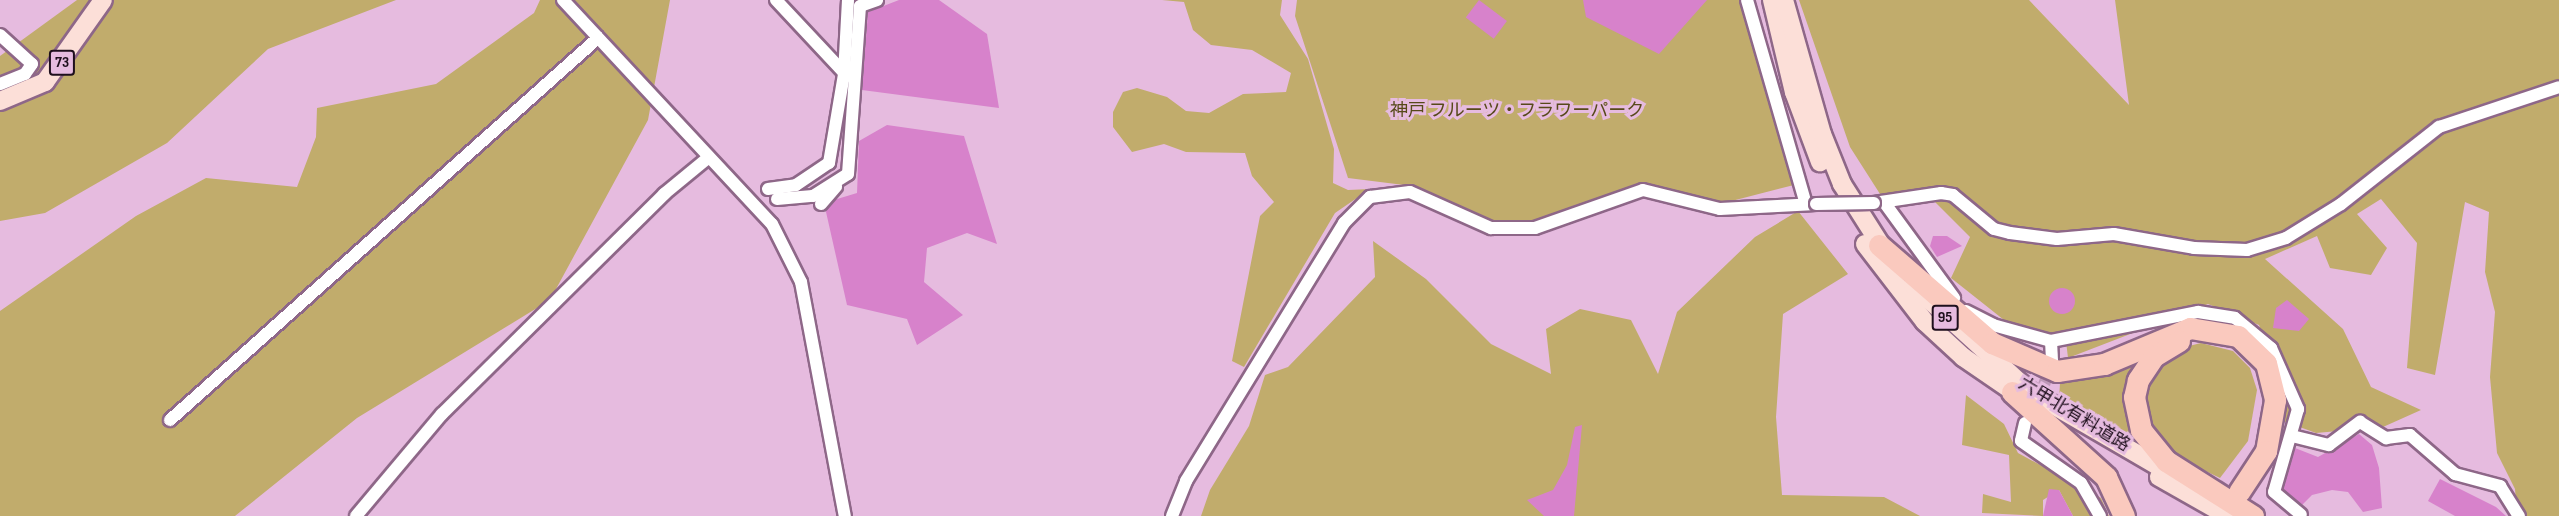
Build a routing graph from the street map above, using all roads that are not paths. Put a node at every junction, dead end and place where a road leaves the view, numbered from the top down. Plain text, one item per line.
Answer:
1 (103, 0) edge
2 (564, 0) edge
3 (776, 0) edge
4 (848, 0) edge
5 (877, 0) edge
6 (1748, 0) edge
7 (1772, 0) edge
8 (1784, 0) edge
9 (0, 35) edge
10 (598, 38) junction
11 (848, 77) junction
12 (0, 84) edge
13 (2559, 87) edge
14 (0, 101) edge
15 (709, 157) junction
16 (848, 174) junction
17 (768, 189) dead end
18 (777, 199) dead end
19 (1879, 203) junction
20 (821, 204) dead end
21 (1811, 204) junction
22 (1880, 245) junction
23 (2051, 341) junction
24 (2052, 363) tunnel mouth
25 (2012, 392) junction
26 (170, 420) dead end
27 (2025, 423) dead end
28 (2292, 436) junction
29 (2301, 515) edge
30 (357, 516) edge
31 (845, 516) edge
32 (1172, 516) edge
33 (2100, 516) edge
34 (2124, 516) edge
35 (2228, 516) edge
36 (2248, 516) edge
37 (2253, 516) edge
38 (2519, 516) edge

1 - 14 main road, 73
2 - 10 street
3 - 11 street
4 - 11 street
5 - 11 street
6 - 21 street
7 - 25 main road, 六甲北有料道路 / 95
8 - 22 main road, 六甲北有料道路 / 95
9 - 12 street
10 - 15 street
10 - 26 street
11 - 16 street
11 - 17 street
13 - 19 street
15 - 30 street
15 - 31 street
16 - 18 street
16 - 20 street
19 - 21 street, bridge
19 - 23 street
21 - 32 street
22 - 36 main road, 六甲北有料道路 / 95
22 - 37 highway
23 - 24 street
23 - 28 street
25 - 34 highway
25 - 35 main road, 六甲北有料道路 / 95
27 - 33 street
28 - 29 street
28 - 38 street

